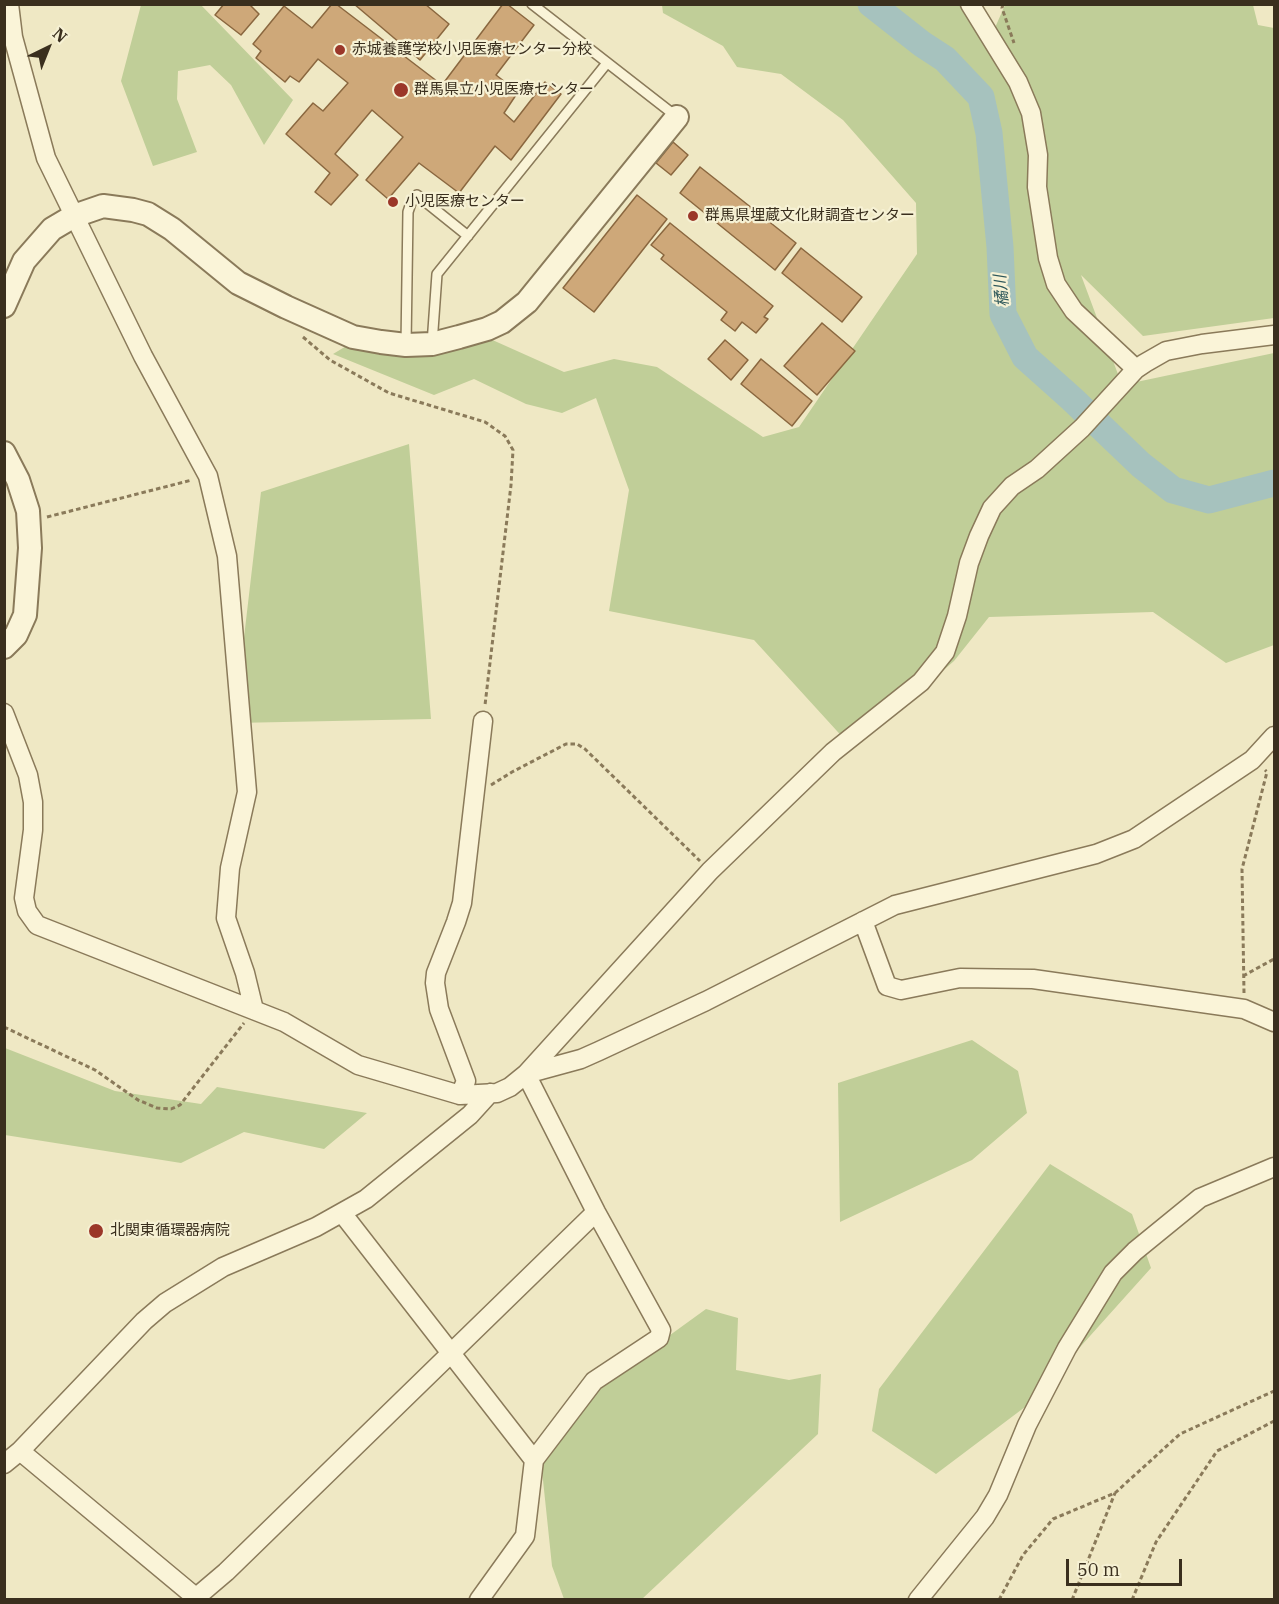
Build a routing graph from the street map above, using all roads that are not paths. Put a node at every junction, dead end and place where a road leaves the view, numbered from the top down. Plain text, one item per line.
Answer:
1 (9, 4) edge
2 (532, 4) edge
3 (970, 4) edge
4 (606, 63) junction
5 (676, 117) joint
6 (74, 216) junction
7 (468, 236) junction
8 (4, 306) edge
9 (1275, 335) edge
10 (432, 344) junction
11 (406, 345) junction
12 (1136, 369) junction
13 (4, 453) edge
14 (4, 647) edge
15 (4, 713) edge
16 (483, 721) road end
17 (1275, 736) edge
18 (863, 921) junction
19 (254, 1010) junction
20 (1275, 1022) edge
21 (526, 1074) junction
22 (490, 1093) junction
23 (460, 1095) junction
24 (1275, 1167) edge
25 (596, 1212) junction
26 (342, 1213) junction
27 (450, 1353) junction
28 (11, 1453) edge
29 (534, 1460) junction
30 (196, 1599) edge
31 (478, 1599) edge
32 (918, 1599) edge

1 - 6 street
2 - 4 lane
3 - 12 street
4 - 5 lane
4 - 7 lane
5 - 10 street
6 - 8 street
6 - 11 street
6 - 19 street
7 - 10 lane
7 - 11 lane
9 - 12 street
10 - 11 street
12 - 21 street
13 - 14 street
15 - 19 street
16 - 23 street
17 - 18 street
18 - 20 street
18 - 21 street
19 - 23 street
21 - 22 street
21 - 25 street
22 - 23 street
22 - 26 street
24 - 32 street
25 - 27 street
25 - 29 street
26 - 27 street
26 - 28 street
27 - 29 street
27 - 30 street
28 - 30 street
29 - 31 street

